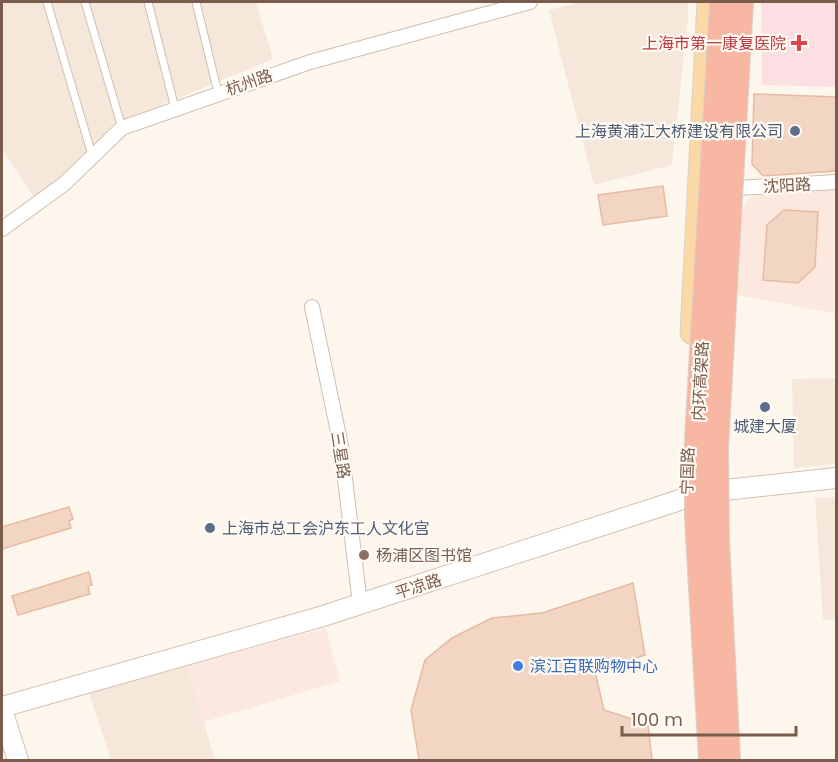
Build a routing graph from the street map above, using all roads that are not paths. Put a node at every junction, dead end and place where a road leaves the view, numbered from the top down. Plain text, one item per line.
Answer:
1 (47, 2) edge
2 (85, 2) edge
3 (148, 2) edge
4 (196, 2) edge
5 (530, 2) edge
6 (708, 2) edge
7 (722, 2) edge
8 (741, 2) edge
9 (747, 2) edge
10 (218, 93) junction
11 (175, 108) junction
12 (122, 128) junction
13 (92, 156) junction
14 (837, 182) edge
15 (738, 188) junction
16 (2, 229) edge
17 (312, 306) dead end
18 (837, 478) edge
19 (725, 490) junction
20 (686, 498) junction
21 (360, 604) junction
22 (2, 709) edge
23 (18, 760) edge
24 (702, 760) edge
25 (711, 760) edge
26 (728, 760) edge
27 (734, 760) edge

1 - 13 lane
2 - 12 lane
3 - 11 lane
4 - 10 lane
5 - 10 street, 杭州路
6 - 20 main road, 宁国路
7 - 25 highway, 内环高架路, bridge
8 - 26 highway, 内环高架路, bridge
9 - 15 main road
10 - 11 street, 杭州路
11 - 12 street, 杭州路
12 - 13 street, 杭州路
13 - 16 street, 杭州路
14 - 15 street, 沈阳路
15 - 19 main road
17 - 21 street, 三星路
18 - 19 main road, 平凉路
19 - 20 main road, 平凉路
19 - 27 main road
20 - 21 main road, 平凉路
20 - 24 main road, 宁国路
21 - 22 main road, 平凉路
22 - 23 main road

